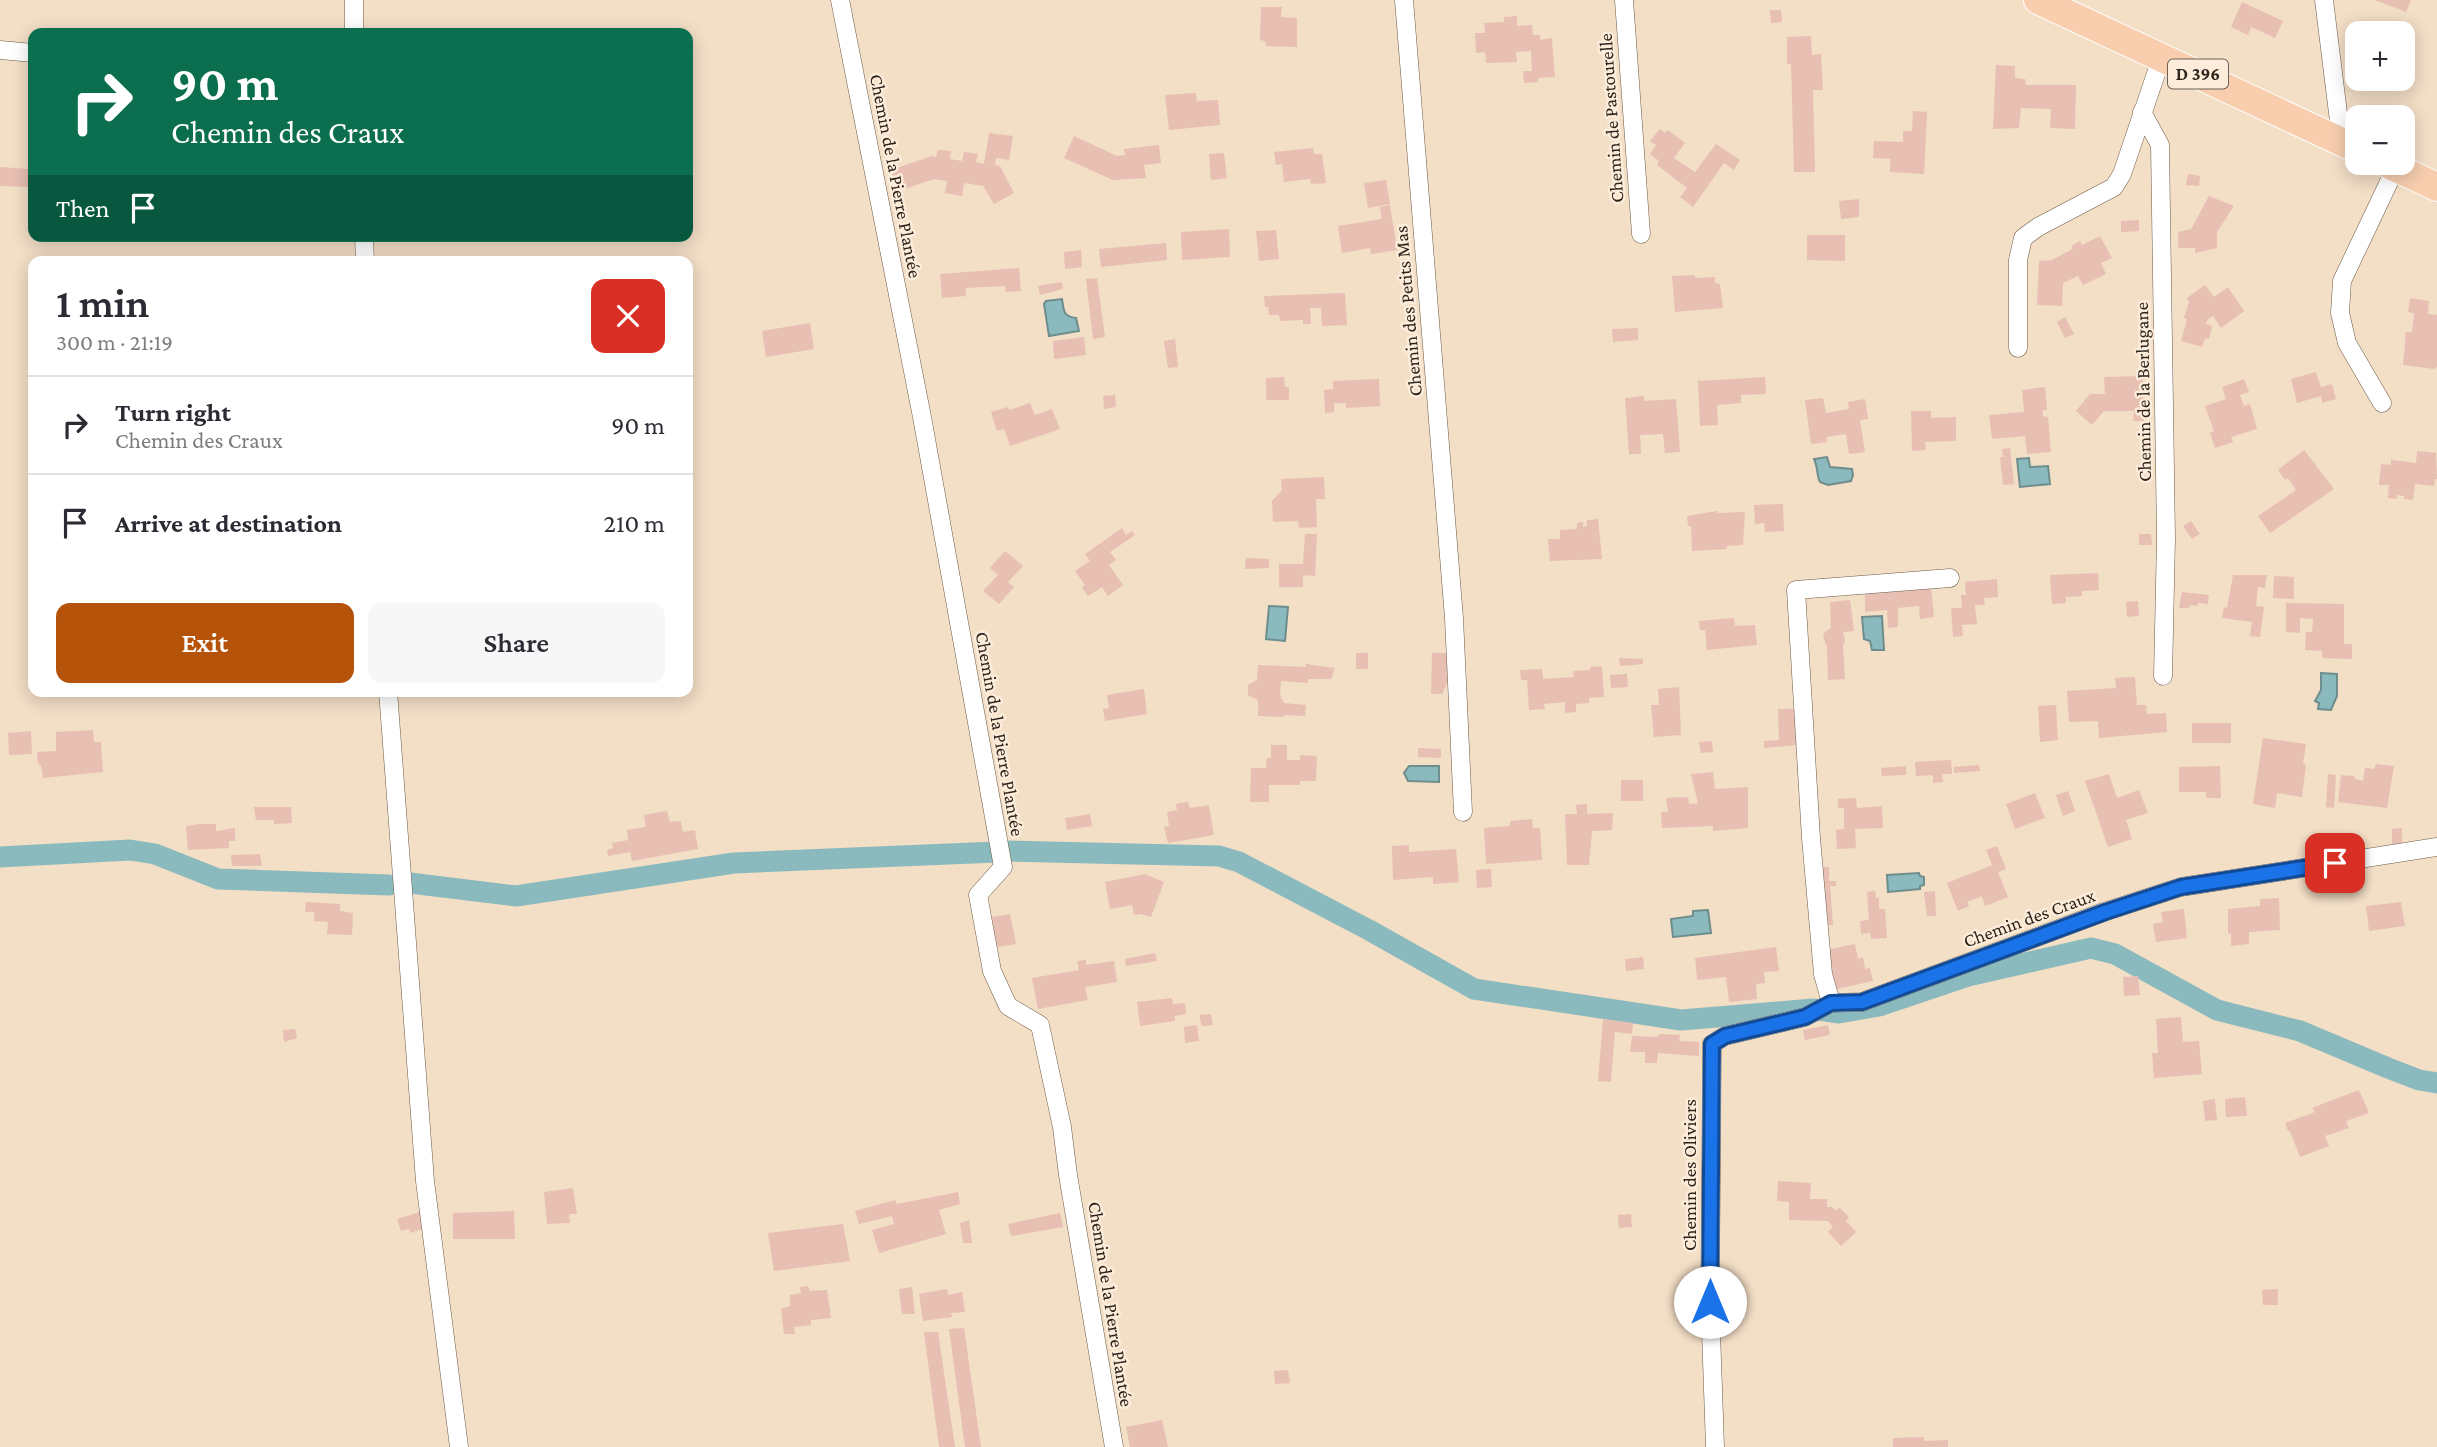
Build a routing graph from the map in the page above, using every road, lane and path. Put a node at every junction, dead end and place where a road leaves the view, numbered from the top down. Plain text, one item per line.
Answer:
1 (354, 0) edge
2 (840, 0) edge
3 (1404, 0) edge
4 (1624, 0) edge
5 (2038, 0) edge
6 (2324, 0) edge
7 (354, 28) edge
8 (0, 50) edge
9 (28, 52) edge
10 (2162, 56) junction
11 (2142, 112) junction
12 (2345, 141) edge
13 (2345, 144) edge
14 (2387, 175) edge
15 (2412, 175) edge
16 (2437, 187) edge
17 (1641, 234) dead end
18 (2018, 348) dead end
19 (2382, 403) dead end
20 (1950, 578) dead end
21 (2163, 676) dead end
22 (388, 697) edge
23 (1463, 812) dead end
24 (2437, 847) edge
25 (1831, 1003) junction
26 (1725, 1036) joint
27 (459, 1447) edge
28 (1114, 1447) edge
29 (1715, 1447) edge

1 - 7 street
2 - 28 street, Chemin de la Pierre Plantée
3 - 23 street, Chemin des Petits Mas
4 - 17 street, Chemin de Pastourelle
5 - 10 main road, D 396
6 - 12 street
8 - 9 street
10 - 11 street
10 - 13 main road, D 396
11 - 18 street
11 - 21 street, Chemin de la Berlugane
14 - 19 street
15 - 16 main road
20 - 25 street
22 - 27 street
24 - 25 street, Chemin des Craux
25 - 26 street, Chemin des Craux
26 - 29 street, Chemin des Oliviers

